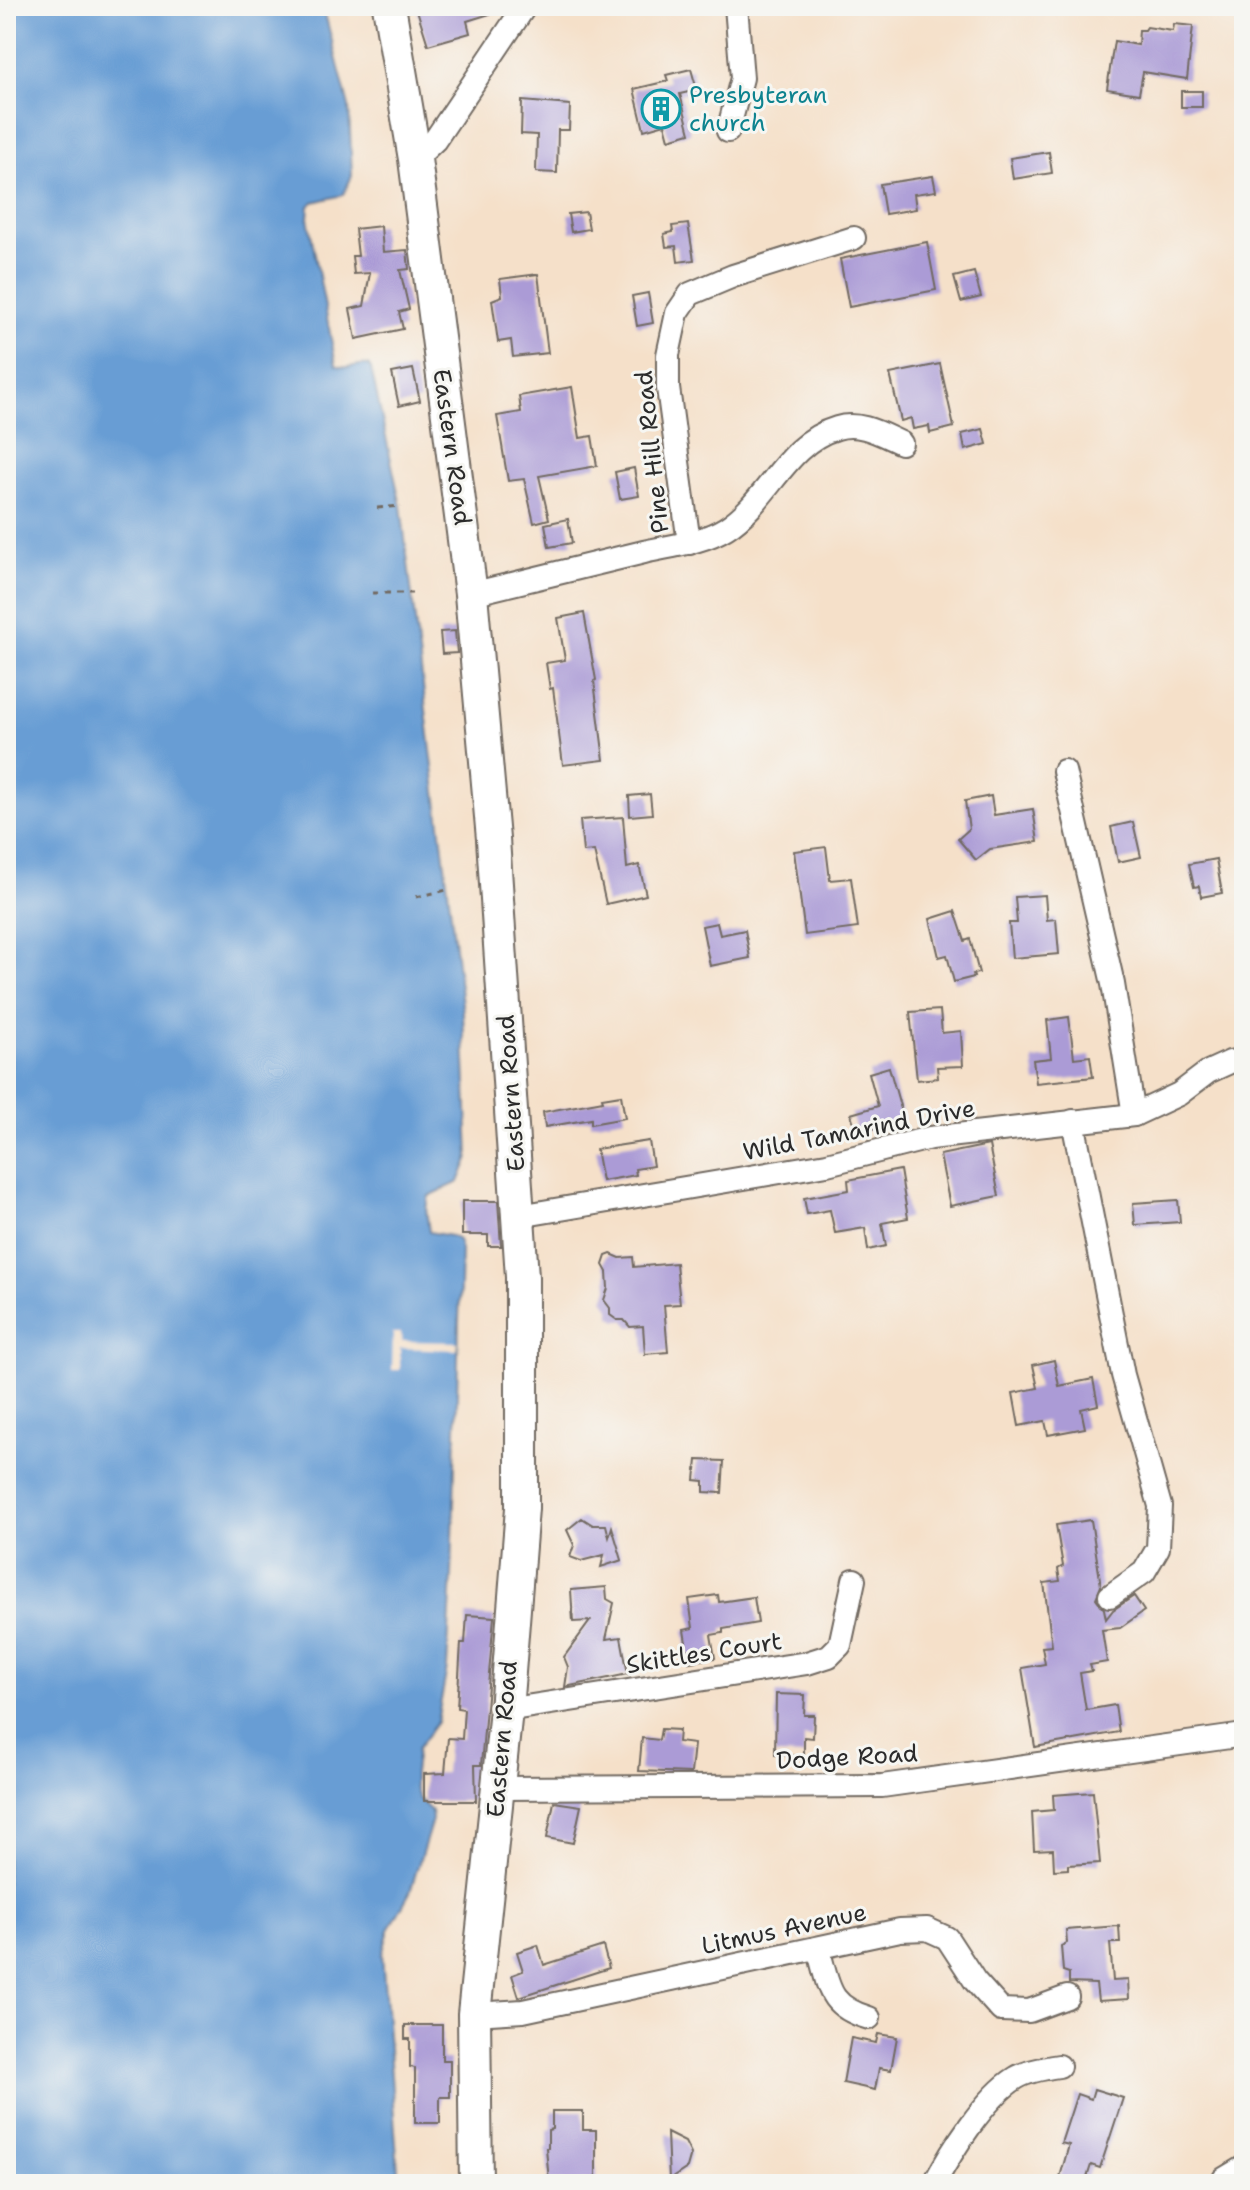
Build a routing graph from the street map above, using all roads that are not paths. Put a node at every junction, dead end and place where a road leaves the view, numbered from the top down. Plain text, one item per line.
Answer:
1 (389, 6) edge
2 (525, 6) edge
3 (736, 6) edge
4 (728, 131) dead end
5 (415, 159) junction
6 (854, 238) dead end
7 (901, 443) dead end
8 (689, 543) junction
9 (471, 594) junction
10 (1064, 771) dead end
11 (1244, 1059) edge
12 (1134, 1115) junction
13 (1073, 1121) junction
14 (519, 1216) junction
15 (854, 1580) dead end
16 (1110, 1596) dead end
17 (506, 1710) junction
18 (1244, 1735) edge
19 (498, 1788) junction
20 (818, 1948) junction
21 (1067, 1997) dead end
22 (474, 2014) junction
23 (869, 2018) dead end
24 (1059, 2066) dead end
25 (1244, 2167) edge
26 (476, 2184) edge
27 (934, 2184) edge
28 (1224, 2184) edge

1 - 5 highway, Eastern Road
2 - 5 street
3 - 4 street
5 - 9 highway, Eastern Road
6 - 8 street, Pine Hill Road
7 - 8 street, Pine Hill Road
8 - 9 street, Pine Hill Road
9 - 14 highway, Eastern Road
10 - 12 street
11 - 12 street, Wild Tamarind Drive
12 - 13 street, Wild Tamarind Drive
13 - 14 street, Wild Tamarind Drive
13 - 16 street
14 - 17 highway, Eastern Road
15 - 17 street, Skittles Court
17 - 19 highway, Eastern Road
18 - 19 street, Dodge Road
19 - 22 highway, Eastern Road
20 - 21 street, Litmus Avenue
20 - 22 street, Litmus Avenue
20 - 23 street
22 - 26 highway, Eastern Road
24 - 27 street
25 - 28 street

